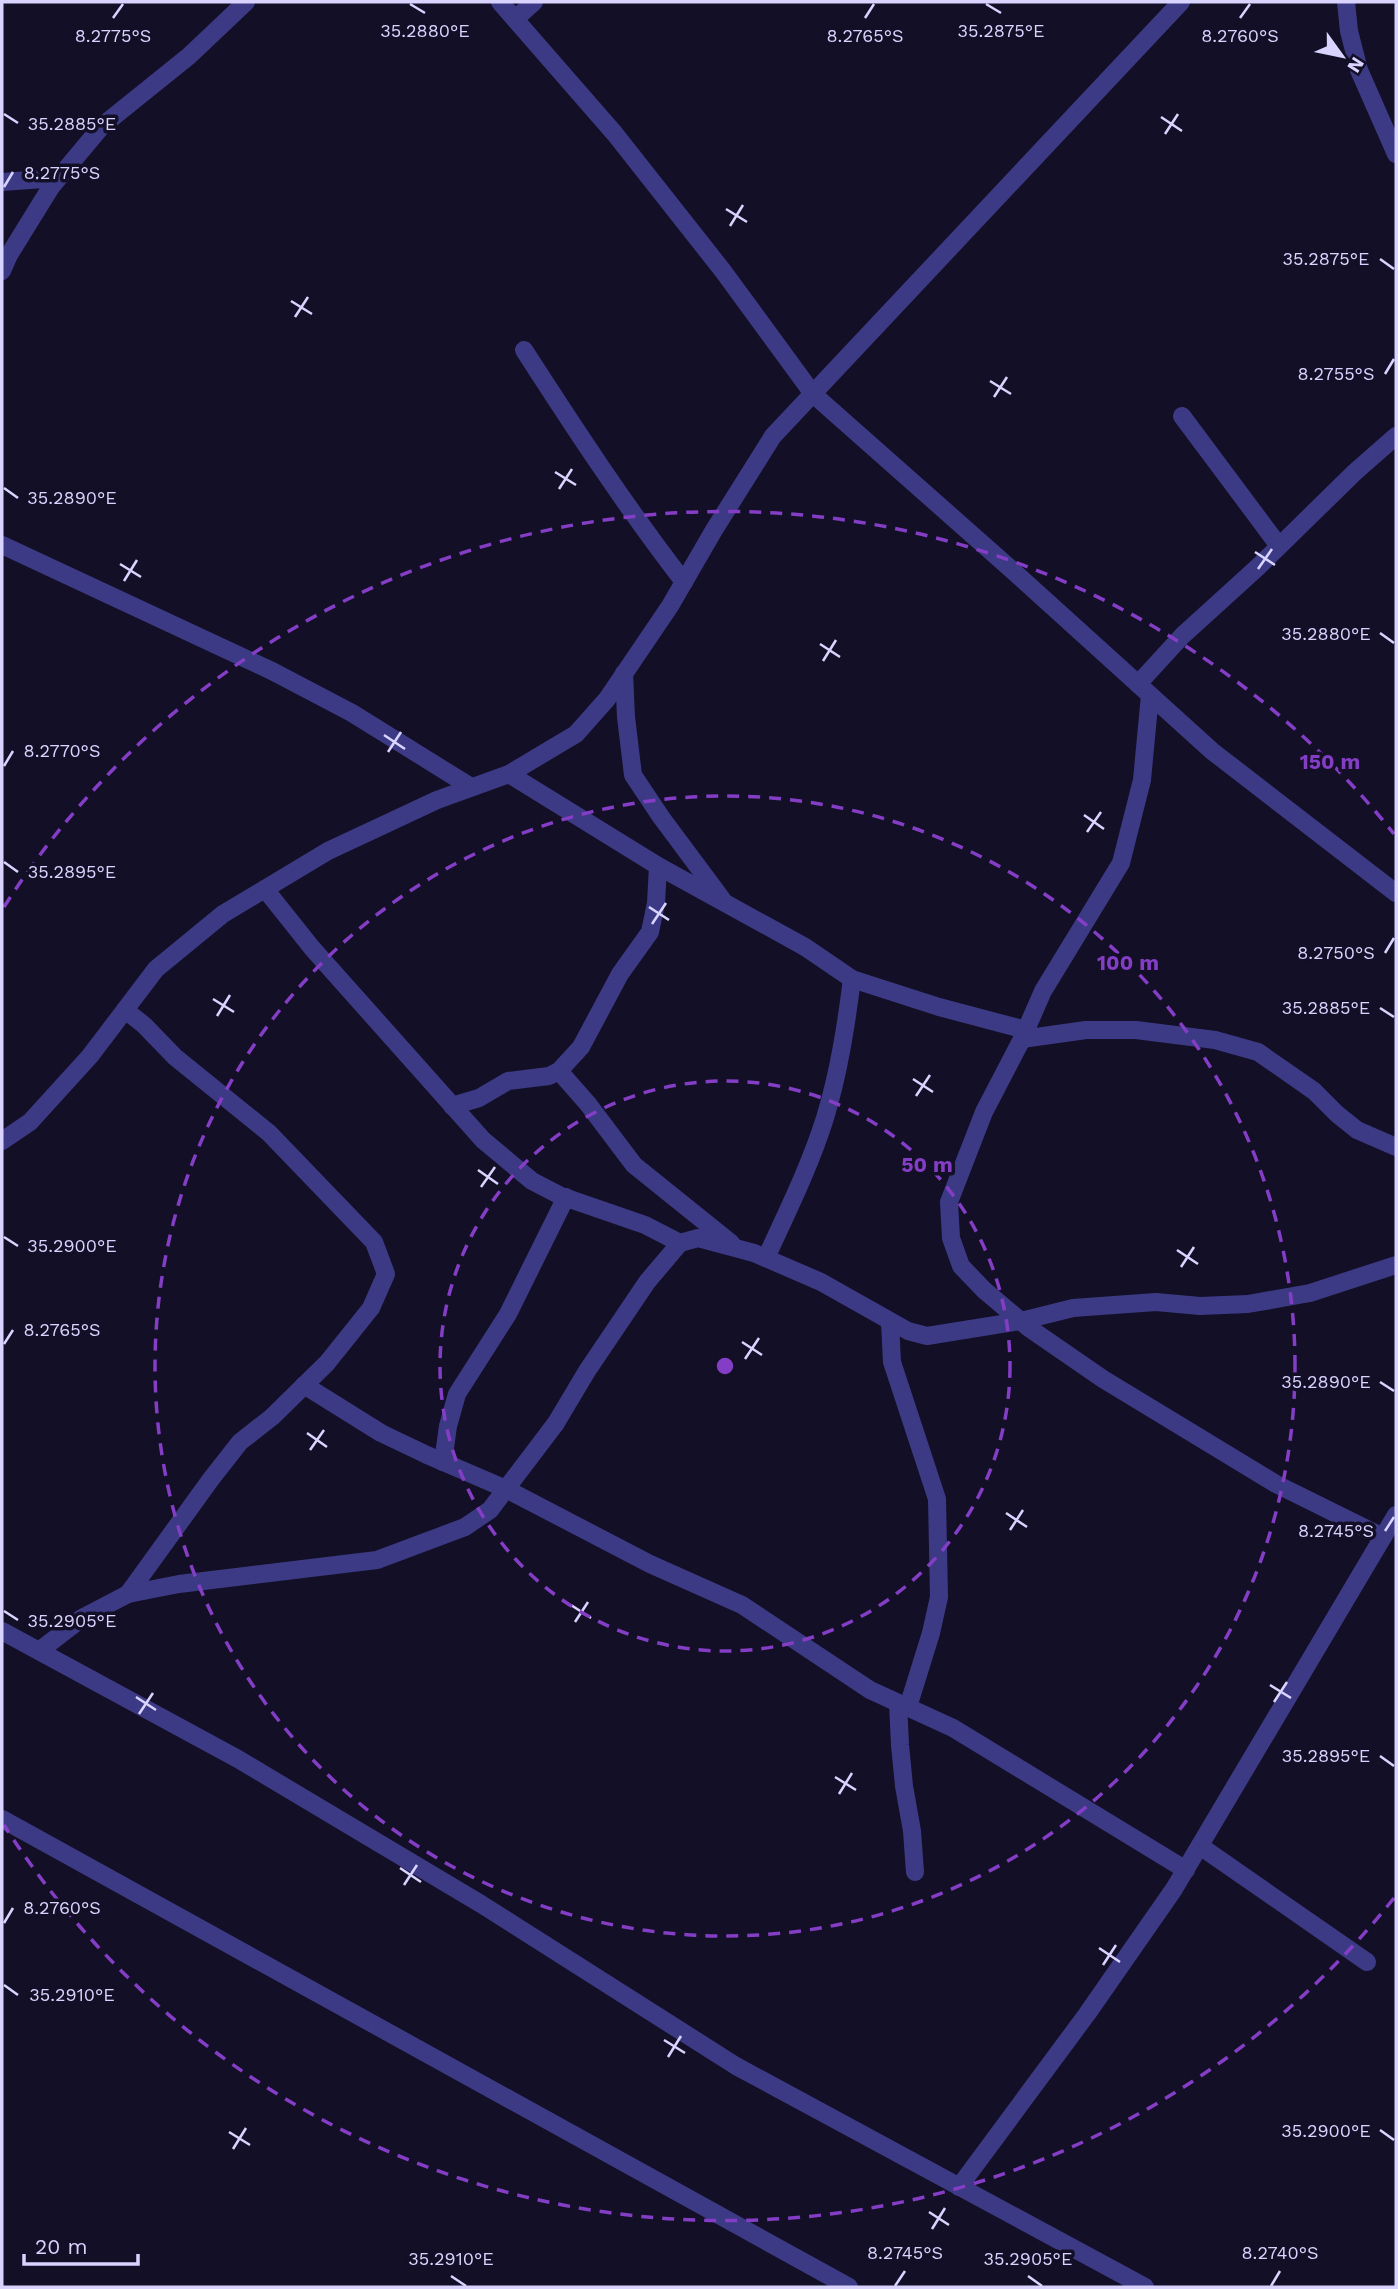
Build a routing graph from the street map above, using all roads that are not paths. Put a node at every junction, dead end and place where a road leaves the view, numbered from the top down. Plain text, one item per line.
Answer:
1 (246, 2) edge
2 (500, 2) edge
3 (534, 2) edge
4 (1181, 2) edge
5 (1346, 2) edge
6 (515, 19) junction
7 (1396, 154) edge
8 (58, 178) junction
9 (2, 182) edge
10 (2, 271) edge
11 (524, 350) dead end
12 (813, 394) junction
13 (1182, 416) dead end
14 (1396, 436) edge
15 (2, 545) edge
16 (1279, 546) junction
17 (684, 582) junction
18 (624, 673) junction
19 (1144, 690) junction
20 (509, 774) junction
21 (471, 787) junction
22 (658, 866) junction
23 (265, 889) junction
24 (1396, 893) edge
25 (726, 904) junction
26 (852, 979) junction
27 (125, 1010) junction
28 (1024, 1034) junction
29 (559, 1071) junction
30 (452, 1106) junction
31 (2, 1141) edge
32 (1396, 1147) edge
33 (565, 1197) junction
34 (680, 1243) junction
35 (736, 1247) junction
36 (766, 1258) junction
37 (1396, 1265) edge
38 (1021, 1321) junction
39 (890, 1322) junction
40 (304, 1385) junction
41 (443, 1462) junction
42 (506, 1489) junction
43 (1396, 1515) edge
44 (1383, 1537) junction
45 (128, 1594) junction
46 (2, 1631) edge
47 (39, 1651) junction
48 (903, 1705) junction
49 (2, 1819) edge
50 (1200, 1846) junction
51 (1186, 1870) junction
52 (915, 1872) dead end
53 (1367, 1962) dead end
54 (959, 2187) junction
55 (849, 2287) edge
56 (1144, 2287) edge

1 - 8 street
2 - 6 street
3 - 6 street
4 - 12 street
5 - 7 street
6 - 12 street
8 - 9 street
8 - 10 street
11 - 17 street
12 - 17 street
12 - 19 street
13 - 16 street
14 - 16 street
15 - 21 street
16 - 19 street
17 - 18 street
18 - 20 street
18 - 25 street
19 - 24 street
19 - 28 street
20 - 21 street
20 - 22 street
21 - 23 street
22 - 25 street
22 - 29 street
23 - 27 street
23 - 30 street
25 - 26 street
26 - 28 street
26 - 36 street
27 - 31 street
27 - 40 street
28 - 32 street
28 - 38 street
29 - 30 street
29 - 35 street
30 - 33 street
33 - 34 street
33 - 41 street
34 - 35 street
34 - 42 street
35 - 36 street
36 - 39 street
37 - 38 street
38 - 39 street
38 - 44 street
39 - 48 street
40 - 41 street
40 - 45 street
41 - 42 street
42 - 45 street
42 - 48 street
43 - 44 street
44 - 50 street
45 - 47 street
46 - 47 street
47 - 54 street
48 - 51 street
48 - 52 street
49 - 55 street
50 - 51 street
50 - 53 street
51 - 54 street
54 - 56 street

